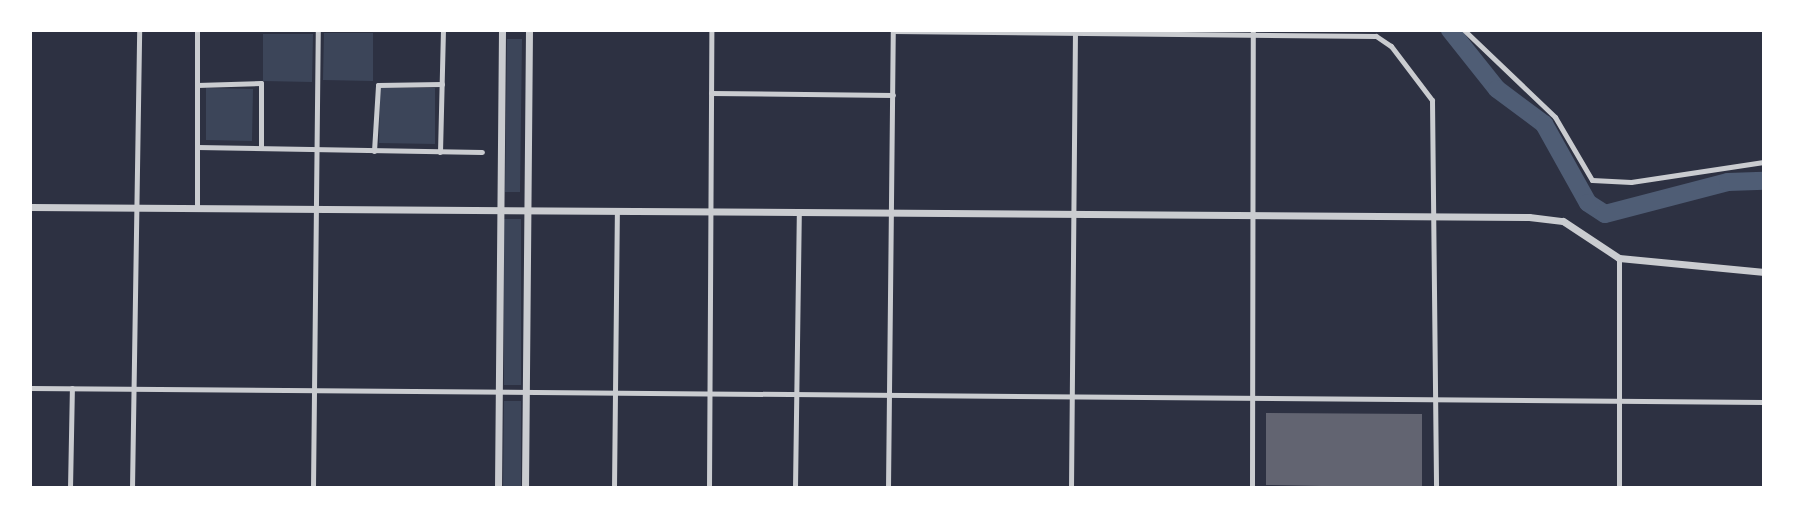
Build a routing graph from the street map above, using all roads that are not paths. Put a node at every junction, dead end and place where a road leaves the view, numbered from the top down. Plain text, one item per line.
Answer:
1 (139, 30) edge
2 (197, 30) edge
3 (318, 30) edge
4 (443, 30) edge
5 (502, 30) edge
6 (529, 30) edge
7 (711, 30) edge
8 (1464, 30) edge
9 (893, 31) edge
10 (1075, 32) edge
11 (1165, 32) edge
12 (1253, 33) edge
13 (442, 84) junction
14 (197, 85) junction
15 (711, 93) junction
16 (893, 95) junction
17 (197, 147) junction
18 (261, 147) junction
19 (316, 148) junction
20 (374, 151) junction
21 (440, 152) junction
22 (482, 152) dead end
23 (1764, 162) edge
24 (30, 207) edge
25 (135, 207) junction
26 (198, 208) junction
27 (500, 208) junction
28 (316, 209) junction
29 (528, 209) junction
30 (617, 210) junction
31 (710, 212) junction
32 (799, 213) junction
33 (1074, 213) junction
34 (892, 214) junction
35 (1256, 214) junction
36 (1434, 214) junction
37 (1619, 258) junction
38 (1764, 272) edge
39 (30, 388) edge
40 (72, 388) junction
41 (526, 389) junction
42 (134, 390) junction
43 (313, 391) junction
44 (617, 391) junction
45 (499, 392) junction
46 (710, 393) junction
47 (797, 394) junction
48 (890, 394) junction
49 (1073, 397) junction
50 (1252, 397) junction
51 (1438, 399) junction
52 (1619, 400) junction
53 (1764, 402) edge
54 (70, 488) edge
55 (132, 488) edge
56 (313, 488) edge
57 (498, 488) edge
58 (525, 488) edge
59 (614, 488) edge
60 (709, 488) edge
61 (795, 488) edge
62 (888, 488) edge
63 (1071, 488) edge
64 (1252, 488) edge
65 (1436, 488) edge
66 (1618, 488) edge

1 - 25 street
2 - 14 street
3 - 19 street
4 - 13 street
5 - 27 street
6 - 29 street
7 - 15 street
8 - 23 street
9 - 10 street
9 - 16 street
10 - 11 street
10 - 33 street
11 - 12 street
12 - 35 street
12 - 36 street
13 - 20 street
13 - 21 street
14 - 17 street
14 - 18 street
15 - 16 street
15 - 31 street
16 - 34 street
17 - 18 street
17 - 26 street
18 - 19 street
19 - 20 street
19 - 28 street
20 - 21 street
21 - 22 street
24 - 25 street
25 - 26 street
25 - 42 street
26 - 28 street
27 - 28 street
27 - 29 street
27 - 45 street
28 - 43 street
29 - 30 street
29 - 41 street
30 - 31 street
30 - 44 street
31 - 32 street
31 - 46 street
32 - 34 street
32 - 47 street
33 - 34 street
33 - 35 street
33 - 49 street
34 - 48 street
35 - 36 street
35 - 50 street
36 - 37 street
36 - 51 street
37 - 38 street
37 - 52 street
39 - 40 street
40 - 42 street
40 - 54 street
41 - 44 street
41 - 45 street
41 - 58 street
42 - 43 street
42 - 55 street
43 - 45 street
43 - 56 street
44 - 46 street
44 - 59 street
45 - 57 street
46 - 47 street
46 - 60 street
47 - 48 street
47 - 61 street
48 - 49 street
48 - 62 street
49 - 50 street
49 - 63 street
50 - 51 street
50 - 64 street
51 - 52 street
51 - 65 street
52 - 53 street
52 - 66 street

